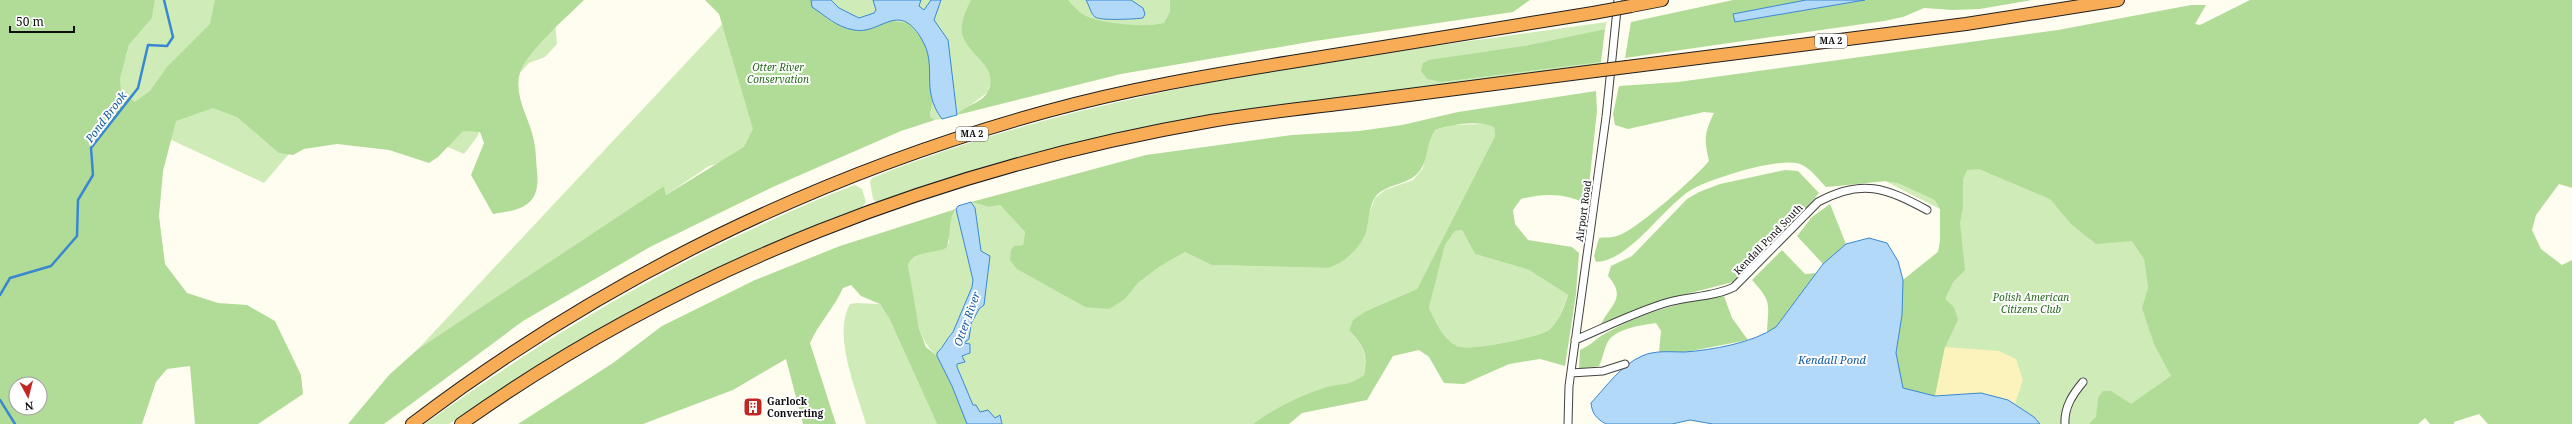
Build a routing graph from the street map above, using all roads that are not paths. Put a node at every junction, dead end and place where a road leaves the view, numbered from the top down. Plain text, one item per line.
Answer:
1 (1618, 0) edge
2 (1662, 0) edge
3 (2118, 0) edge
4 (1927, 210) dead end
5 (1575, 340) junction
6 (1625, 364) dead end
7 (1571, 373) junction
8 (2083, 382) dead end
9 (412, 424) edge
10 (461, 424) edge
11 (1568, 424) edge
12 (2064, 424) edge

1 - 5 street, Airport Road
2 - 9 highway, MA 2, bridge
3 - 10 highway, MA 2, bridge
4 - 5 street, Kendall Pond South
5 - 7 street, Airport Road
6 - 7 street
7 - 11 street, Airport Road
8 - 12 street

